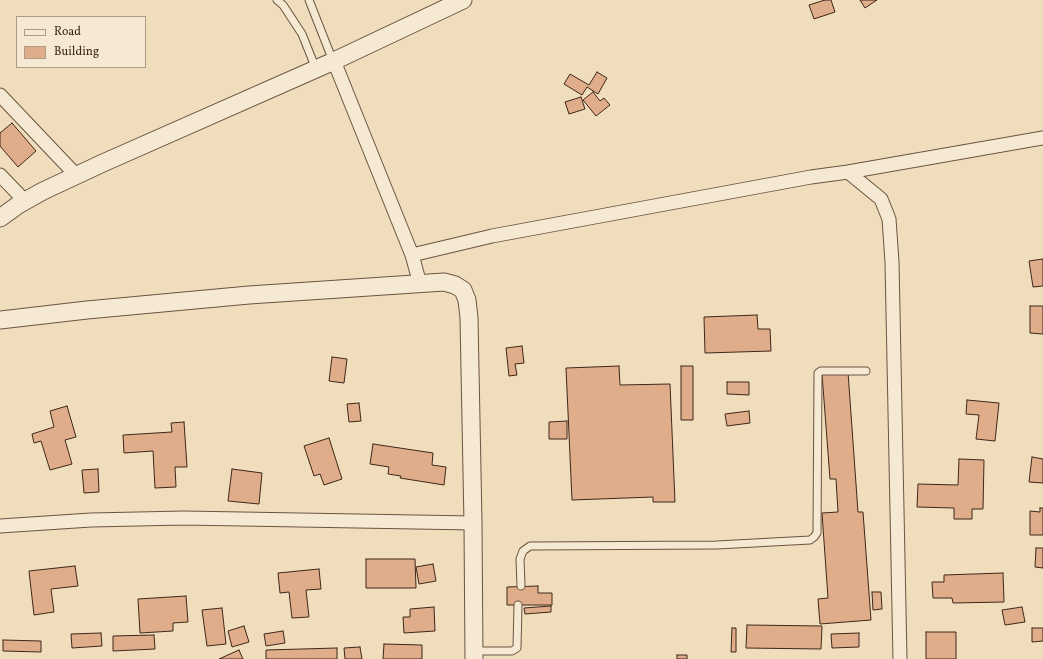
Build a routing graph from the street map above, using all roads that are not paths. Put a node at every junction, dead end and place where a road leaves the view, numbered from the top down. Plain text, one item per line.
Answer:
1 (278, 0) edge
2 (309, 0) edge
3 (463, 0) edge
4 (334, 61) junction
5 (316, 69) junction
6 (0, 95) edge
7 (1043, 138) edge
8 (848, 172) junction
9 (0, 175) edge
10 (76, 175) junction
11 (25, 201) junction
12 (0, 218) edge
13 (412, 255) junction
14 (420, 284) junction
15 (0, 320) edge
16 (866, 371) dead end
17 (473, 523) junction
18 (0, 526) edge
19 (521, 586) dead end
20 (518, 605) dead end
21 (474, 655) edge
22 (900, 659) edge

1 - 5 lane
2 - 4 lane
3 - 4 street
4 - 5 street
4 - 13 street
5 - 10 street
6 - 10 street
7 - 8 street
8 - 13 street
8 - 22 street
9 - 11 street
10 - 11 street
11 - 12 street
13 - 14 street
14 - 15 street
14 - 17 street
16 - 19 lane
17 - 18 street
17 - 21 street
20 - 21 lane

